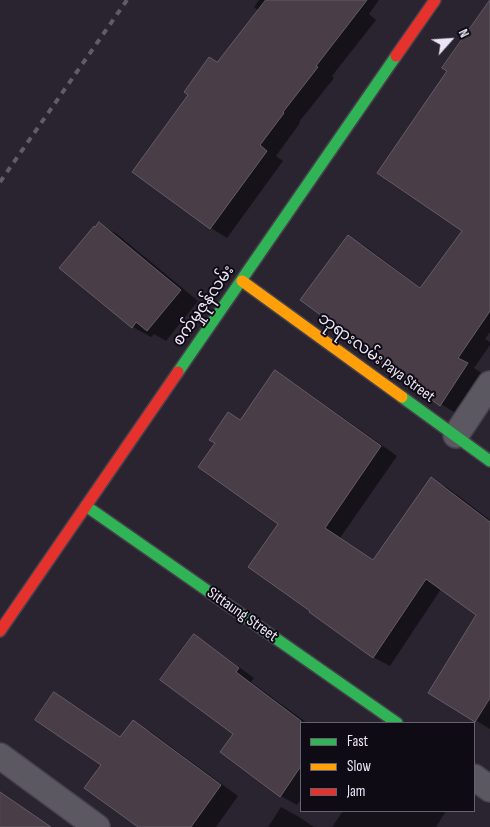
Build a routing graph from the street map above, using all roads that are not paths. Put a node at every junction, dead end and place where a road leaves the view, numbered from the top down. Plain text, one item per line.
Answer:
1 (435, 0) edge
2 (242, 281) junction
3 (490, 384) edge
4 (456, 436) junction
5 (490, 461) edge
6 (86, 506) junction
7 (0, 631) edge
8 (396, 722) edge
9 (0, 756) edge
10 (475, 778) edge
11 (490, 789) edge
12 (97, 827) edge

1 - 2 street, စက်မှုဇုန်လမ်း
2 - 4 street, ဘုရားလမ်း Paya Street
2 - 6 street, စက်မှုဇုန်လမ်း
3 - 4 street
4 - 5 street, ဘုရားလမ်း Paya Street
6 - 7 street, စက်မှုဇုန်လမ်း
6 - 8 street, Sittaung Street
9 - 12 street
10 - 11 street

